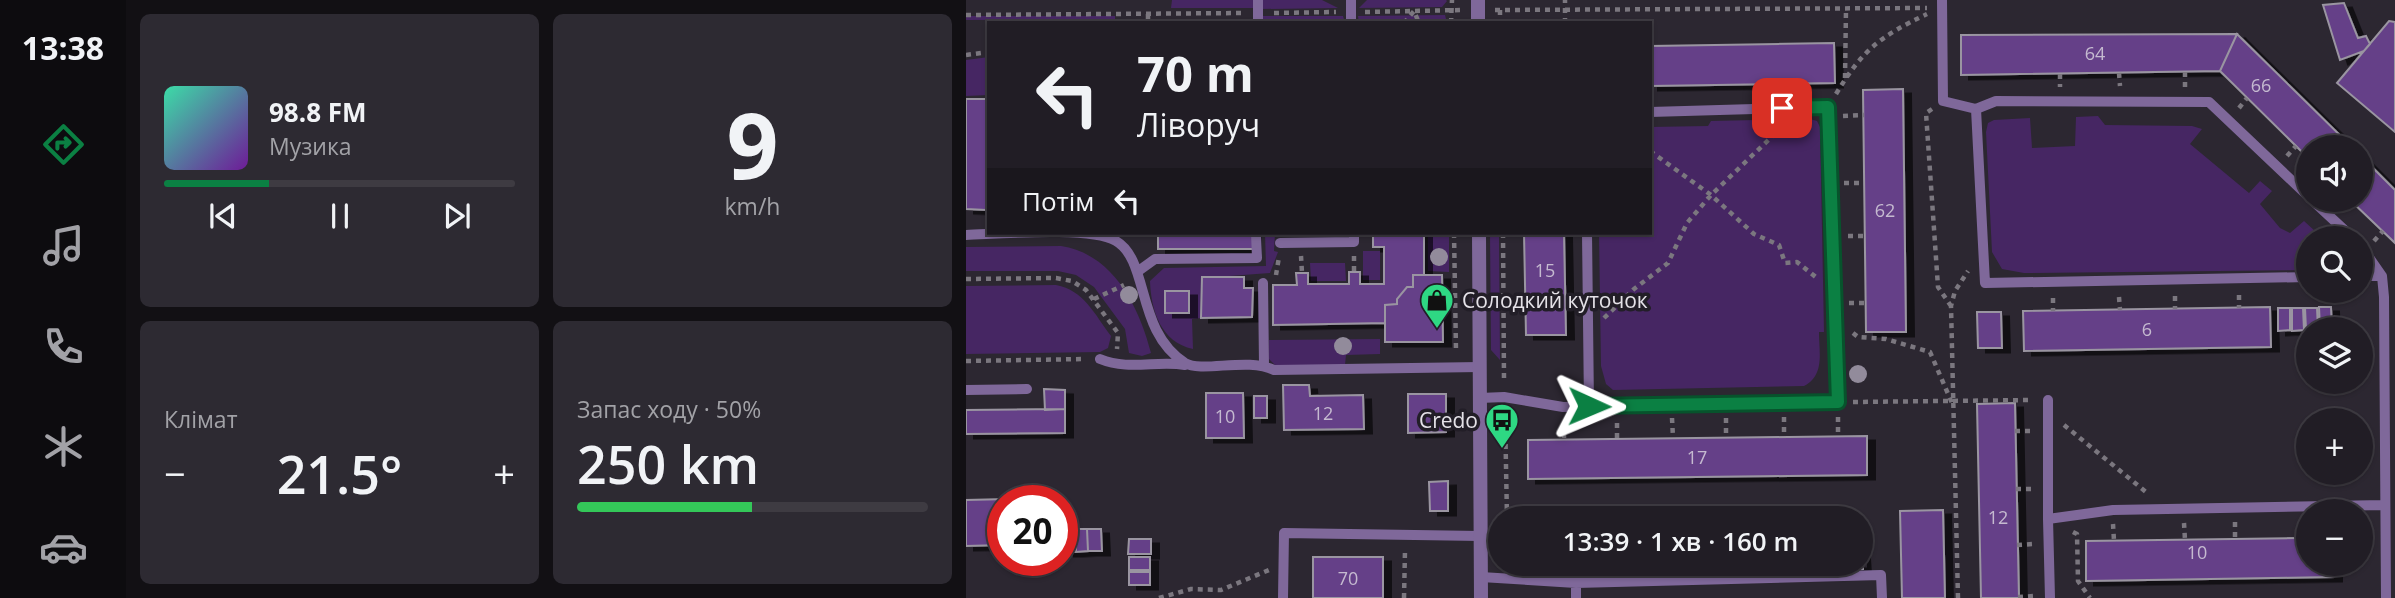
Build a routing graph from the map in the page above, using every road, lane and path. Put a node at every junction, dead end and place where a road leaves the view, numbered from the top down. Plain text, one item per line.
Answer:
1 (1258, 0) edge
2 (1351, 0) edge
3 (1452, 0) edge
4 (1499, 0) edge
5 (1565, 0) edge
6 (1942, 4) edge
7 (1565, 8) junction
8 (1846, 9) junction
9 (1500, 10) junction
10 (1414, 11) junction
11 (1451, 11) junction
12 (1478, 11) edge
13 (1148, 14) junction
14 (966, 15) edge
15 (1351, 17) edge
16 (1258, 18) edge
17 (1148, 21) edge
18 (1406, 21) edge
19 (1418, 21) edge
20 (1451, 21) edge
21 (1500, 21) edge
22 (1565, 21) edge
23 (987, 52) edge
24 (966, 55) edge
25 (1845, 79) junction
26 (1943, 102) junction
27 (1828, 107) junction
28 (1976, 109) junction
29 (1652, 111) edge
30 (1791, 123) dead end
31 (1652, 152) edge
32 (2296, 185) edge
33 (1711, 195) junction
34 (2325, 212) edge
35 (2340, 226) edge
36 (966, 235) edge
37 (1256, 235) edge
38 (1354, 235) edge
39 (1454, 235) edge
40 (1479, 235) edge
41 (1503, 235) edge
42 (1587, 235) edge
43 (1280, 243) joint
44 (1984, 255) junction
45 (2373, 263) edge
46 (1136, 272) junction
47 (2373, 275) edge
48 (2382, 275) junction
49 (2296, 277) edge
50 (966, 279) edge
51 (1820, 281) dead end
52 (1263, 283) joint
53 (1122, 288) dead end
54 (1093, 299) junction
55 (1951, 306) junction
56 (1833, 317) junction
57 (1589, 333) junction
58 (1100, 359) junction
59 (966, 361) edge
60 (1189, 365) junction
61 (1264, 365) junction
62 (1456, 366) junction
63 (1480, 366) junction
64 (1027, 389) dead end
65 (966, 390) edge
66 (1504, 397) junction
67 (1480, 398) junction
68 (2048, 400) joint
69 (1838, 402) junction
70 (1952, 403) junction
71 (1589, 406) junction
72 (2048, 411) junction
73 (2384, 505) junction
74 (1507, 506) edge
75 (2166, 509) junction
76 (2048, 519) junction
77 (1405, 535) junction
78 (1480, 536) junction
79 (1283, 563) junction
80 (1481, 577) junction
81 (1576, 583) junction
82 (1159, 598) edge
83 (1283, 598) edge
84 (1404, 598) edge
85 (1481, 598) edge
86 (1576, 598) edge
87 (1882, 598) edge
88 (1958, 598) edge
89 (2050, 598) edge
90 (2090, 598) edge
91 (2386, 598) edge

1 - 16 lane
2 - 15 lane
3 - 11 path
4 - 9 path
5 - 7 path
6 - 8 path
6 - 25 path
6 - 26 lane
7 - 8 path
7 - 9 path
7 - 22 path
8 - 25 path
9 - 12 path
9 - 21 path
10 - 11 path
10 - 15 path
10 - 18 path
10 - 19 path
11 - 12 path
11 - 20 path
13 - 14 path
13 - 16 path
13 - 17 path
15 - 16 path
23 - 24 path
25 - 27 path
26 - 28 lane
26 - 55 path
27 - 29 lane
27 - 56 lane
28 - 32 lane
28 - 44 lane
30 - 33 path
31 - 33 path
33 - 51 path
33 - 57 path
34 - 35 lane
36 - 46 lane
37 - 46 lane
38 - 43 lane
39 - 62 path
40 - 63 street
41 - 66 path
42 - 57 lane
43 - 52 path
44 - 49 lane
44 - 55 path
45 - 48 lane
46 - 60 lane
47 - 48 lane
48 - 73 lane
50 - 54 path
52 - 61 lane
53 - 54 path
54 - 58 path
55 - 70 path
56 - 69 lane
56 - 70 path
57 - 71 lane
58 - 59 path
58 - 60 lane
60 - 61 lane
61 - 62 lane
62 - 63 lane
63 - 67 street
64 - 65 lane
66 - 67 lane
66 - 71 lane
66 - 74 path
67 - 78 street
68 - 70 path
68 - 72 lane
69 - 70 path
69 - 71 lane
70 - 88 path
72 - 75 path
72 - 76 lane
73 - 75 lane
73 - 91 lane
75 - 76 lane
76 - 89 lane
76 - 90 path
77 - 78 lane
77 - 79 lane
77 - 84 path
78 - 80 street
79 - 82 path
79 - 83 lane
80 - 81 lane
80 - 85 street
81 - 86 lane
81 - 87 lane

